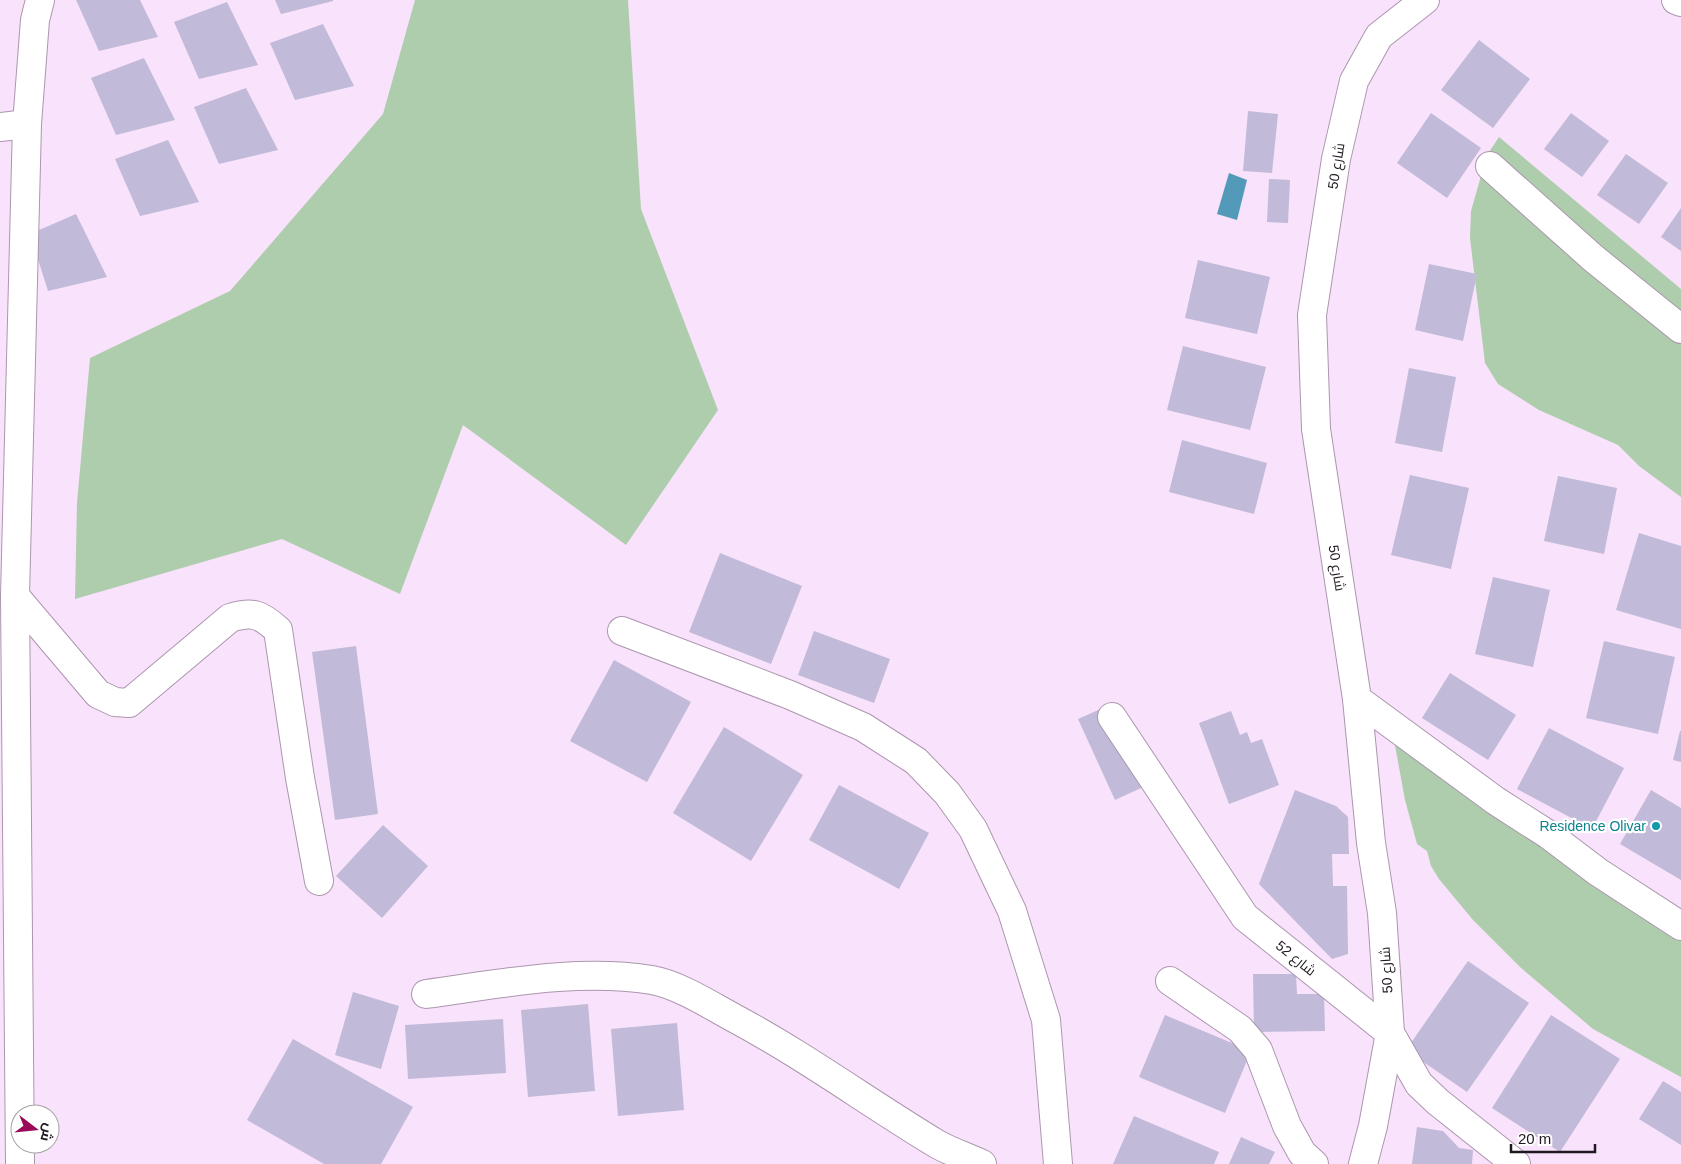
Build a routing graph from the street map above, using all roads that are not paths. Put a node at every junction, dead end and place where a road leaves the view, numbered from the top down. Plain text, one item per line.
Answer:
1 (1425, 0) edge
2 (1676, 0) edge
3 (1681, 2) edge
4 (32, 7) edge
5 (27, 124) junction
6 (0, 127) edge
7 (1490, 166) dead end
8 (1681, 329) edge
9 (15, 596) junction
10 (622, 631) dead end
11 (1357, 699) junction
12 (1112, 717) dead end
13 (319, 881) dead end
14 (9, 891) edge
15 (1681, 926) edge
16 (1170, 981) dead end
17 (426, 994) dead end
18 (1390, 1033) junction
19 (20, 1164) edge
20 (982, 1164) edge
21 (1058, 1164) edge
22 (1314, 1164) edge
23 (1363, 1164) edge
24 (1516, 1164) edge

1 - 11 street, شارع 50
2 - 3 street
4 - 5 street
5 - 6 street
5 - 9 street
7 - 8 street
9 - 13 street
9 - 14 street
10 - 21 street
11 - 15 street
11 - 18 street, شارع 50
12 - 18 street, شارع 52
14 - 19 street
16 - 22 street
17 - 20 street
18 - 23 street, شارع 50
18 - 24 street, شارع 52

